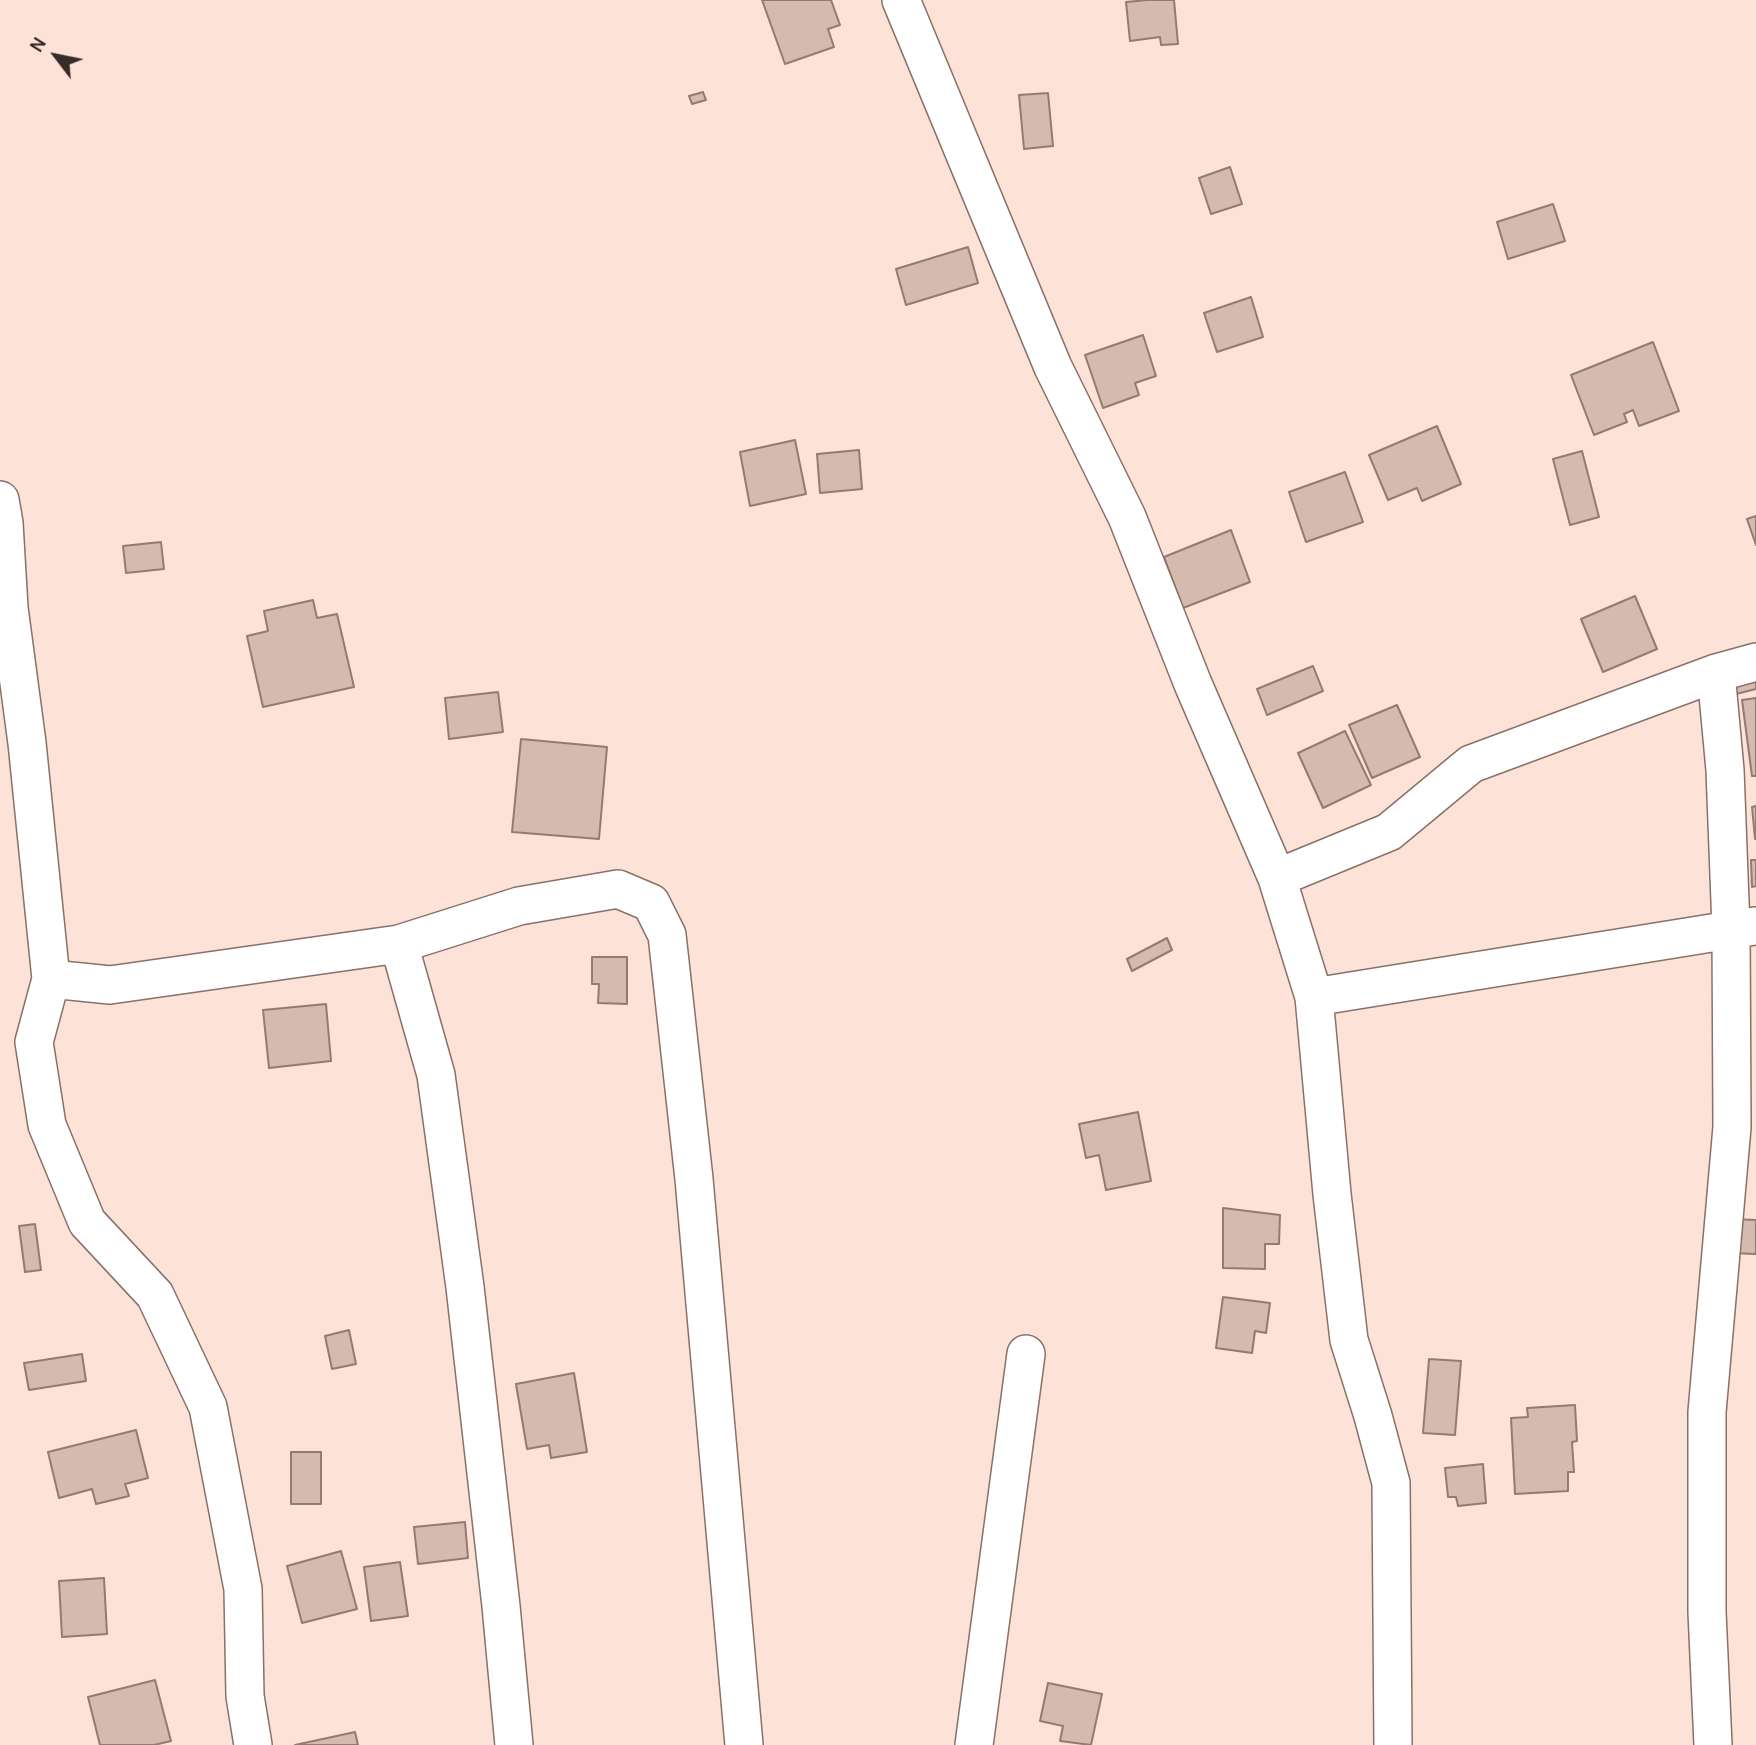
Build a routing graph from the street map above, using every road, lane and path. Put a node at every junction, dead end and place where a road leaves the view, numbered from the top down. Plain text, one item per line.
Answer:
1 (901, 0) edge
2 (0, 500) edge
3 (1756, 662) edge
4 (1716, 673) junction
5 (1277, 878) junction
6 (1744, 927) edge
7 (399, 944) junction
8 (51, 979) junction
9 (1314, 997) junction
10 (1026, 1354) dead end
11 (253, 1745) edge
12 (514, 1745) edge
13 (744, 1745) edge
14 (974, 1745) edge
15 (1393, 1745) edge
16 (1713, 1745) edge

1 - 5 street
2 - 8 street
3 - 4 street
4 - 5 street
4 - 6 street
5 - 9 street
6 - 9 street
6 - 16 street
7 - 8 street
7 - 12 street
7 - 13 street
8 - 11 street
9 - 15 street
10 - 14 street

